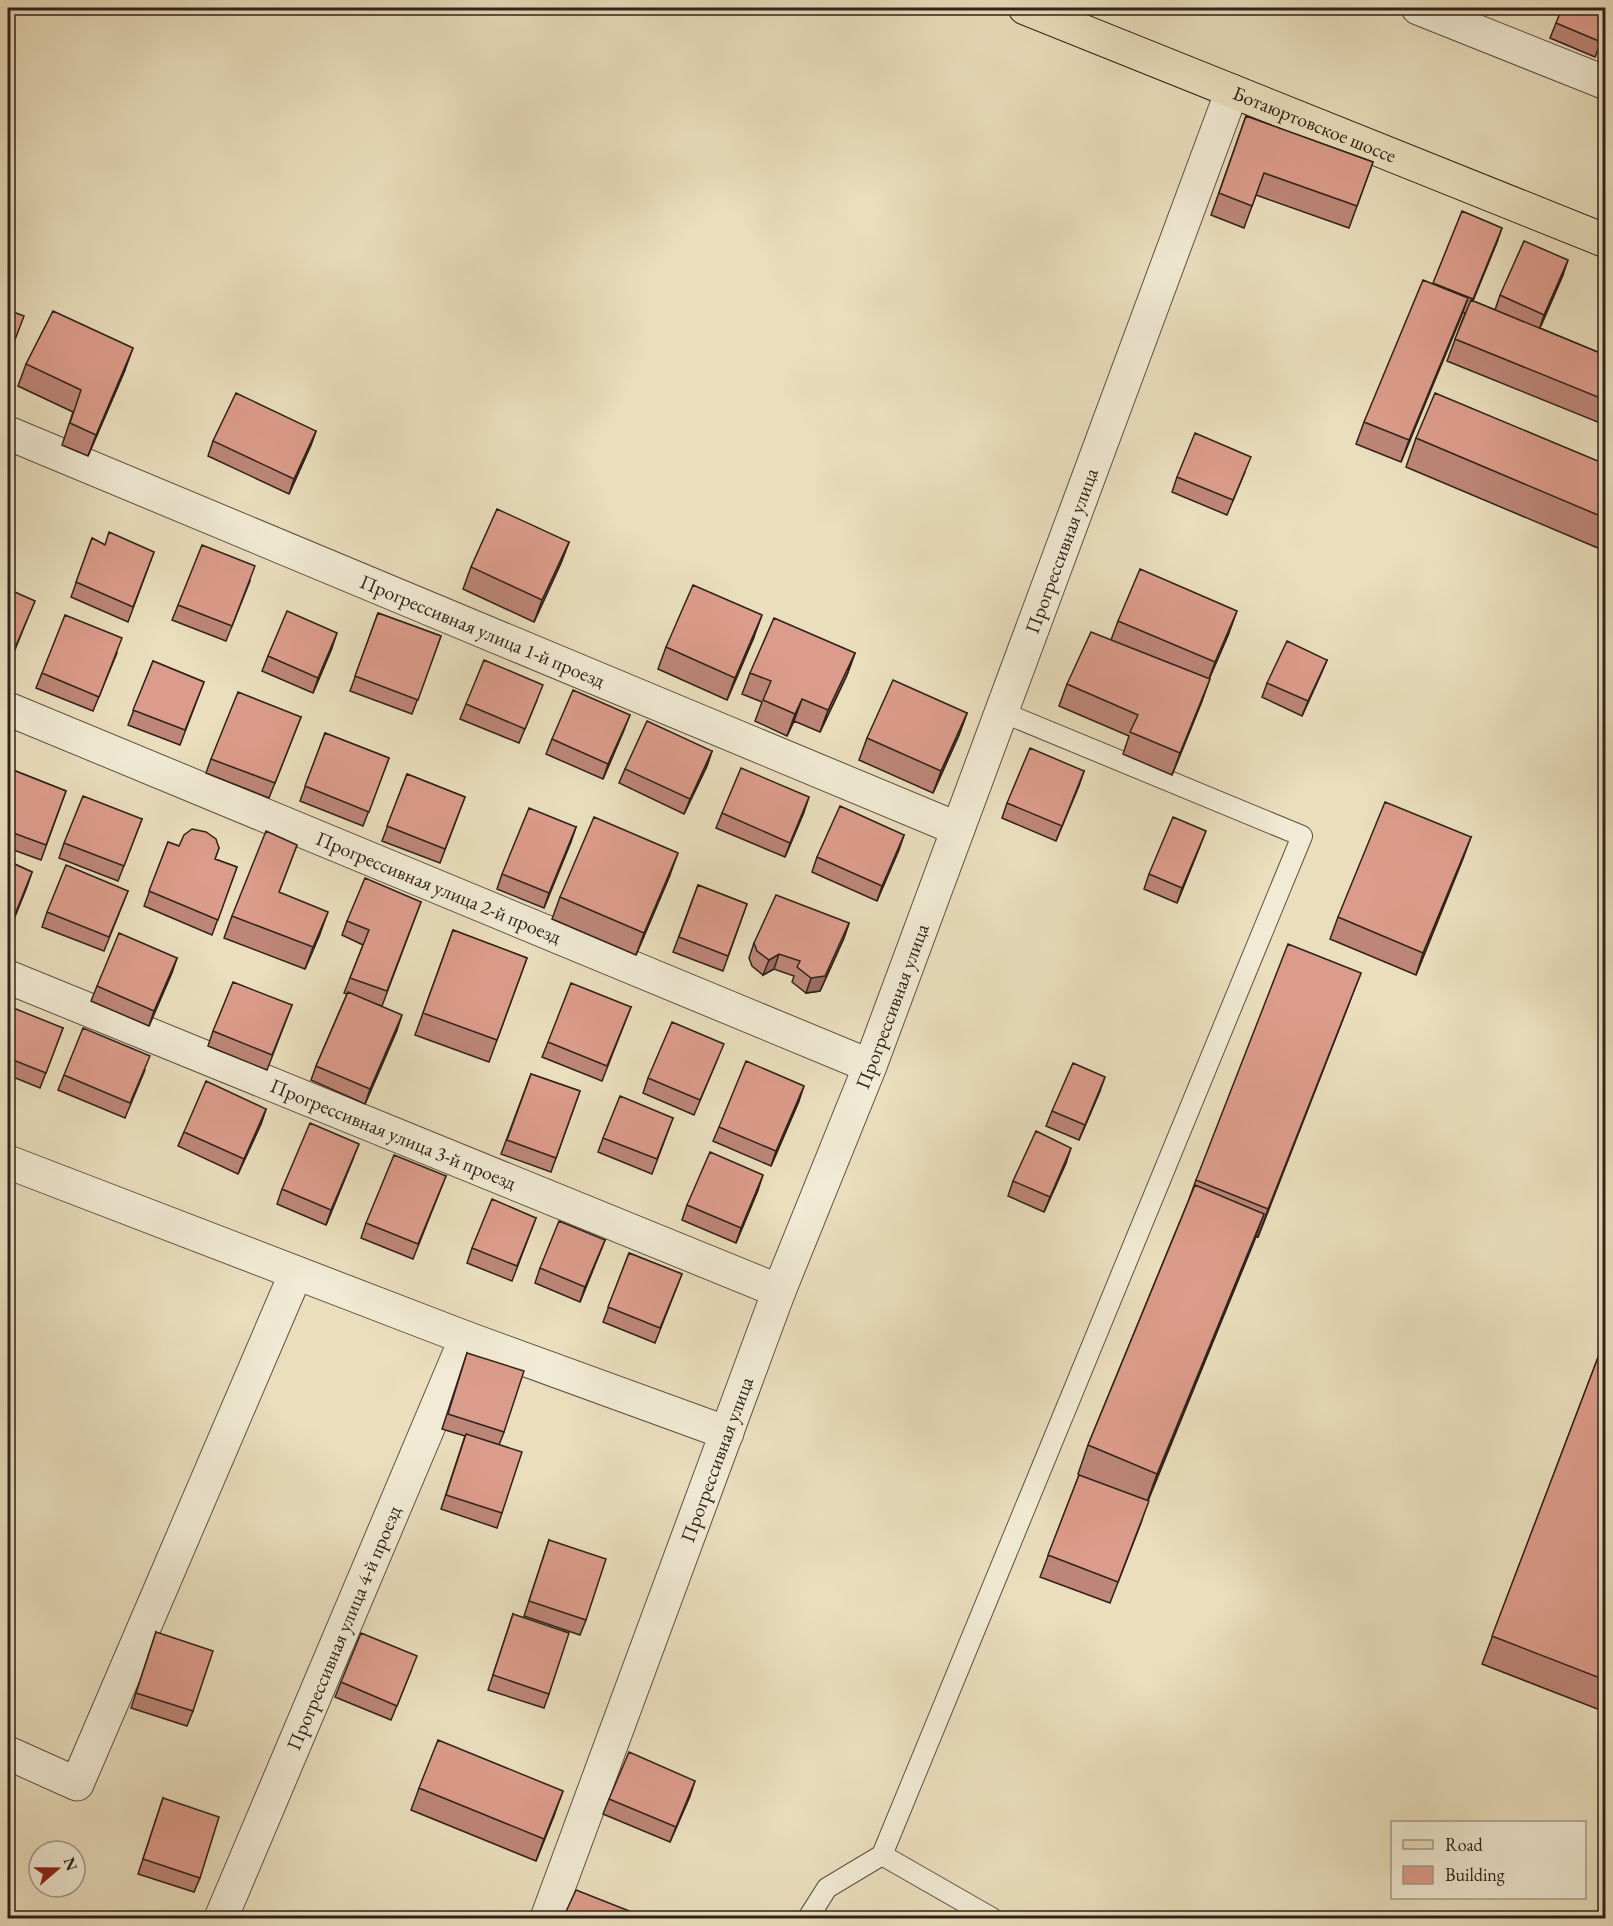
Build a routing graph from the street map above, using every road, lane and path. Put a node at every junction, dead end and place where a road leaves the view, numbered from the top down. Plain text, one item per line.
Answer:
1 (1025, 8) edge
2 (1418, 8) edge
3 (1605, 83) edge
4 (1232, 91) junction
5 (1605, 241) edge
6 (8, 433) edge
7 (8, 709) edge
8 (1002, 712) junction
9 (957, 829) junction
10 (8, 977) edge
11 (870, 1066) junction
12 (8, 1162) edge
13 (296, 1273) junction
14 (780, 1291) junction
15 (466, 1338) junction
16 (727, 1433) junction
17 (8, 1753) edge
18 (882, 1855) junction
19 (221, 1918) edge
20 (546, 1918) edge
21 (808, 1918) edge
22 (992, 1918) edge

1 - 4 main road, Ботаюртовское шоссе
2 - 3 street
4 - 5 main road, Ботаюртовское шоссе
4 - 8 street, Прогрессивная улица
6 - 9 street, Прогрессивная улица 1-й проезд
7 - 11 street, Прогрессивная улица 2-й проезд
8 - 9 street, Прогрессивная улица
8 - 18 lane
9 - 11 street, Прогрессивная улица
10 - 14 street, Прогрессивная улица 3-й проезд
11 - 14 street, Прогрессивная улица
12 - 13 street
13 - 15 street
13 - 17 street
14 - 16 street, Прогрессивная улица
15 - 16 street
15 - 19 street, Прогрессивная улица 4-й проезд
16 - 20 street, Прогрессивная улица
18 - 21 lane
18 - 22 lane

